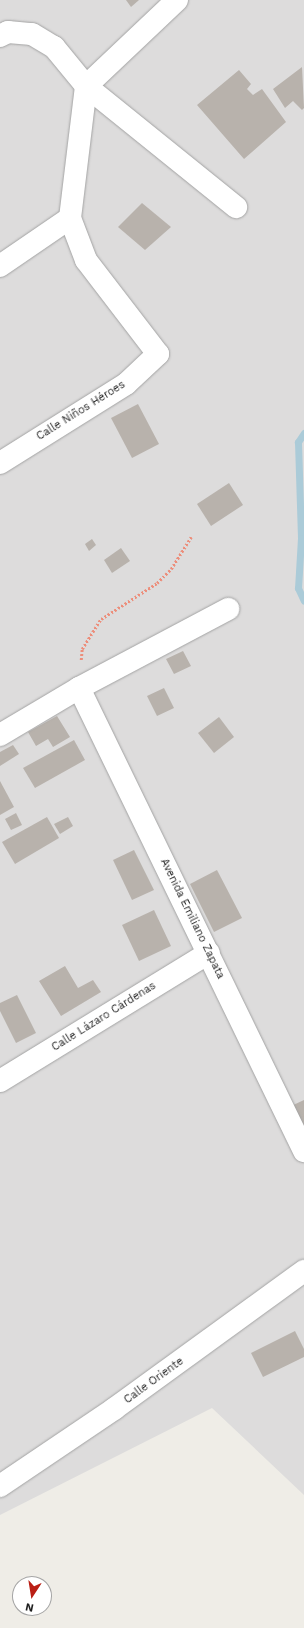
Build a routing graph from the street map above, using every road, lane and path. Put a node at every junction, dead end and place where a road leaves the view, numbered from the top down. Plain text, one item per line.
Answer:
1 (177, 0) edge
2 (0, 36) edge
3 (86, 86) junction
4 (236, 207) dead end
5 (70, 218) junction
6 (0, 266) edge
7 (0, 463) edge
8 (191, 537) dead end
9 (228, 609) dead end
10 (79, 688) junction
11 (0, 735) edge
12 (209, 953) junction
13 (0, 1081) edge
14 (304, 1151) edge
15 (304, 1271) edge
16 (0, 1486) edge

1 - 3 street
2 - 3 street
3 - 4 street
3 - 5 street
5 - 6 street
5 - 7 street, Calle Niños Héroes
8 - 10 path
9 - 10 street
10 - 11 street
10 - 12 street, Avenida Emiliano Zapata
12 - 13 street, Calle Lázaro Cárdenas
12 - 14 street, Avenida Emiliano Zapata
15 - 16 street, Calle Oriente

